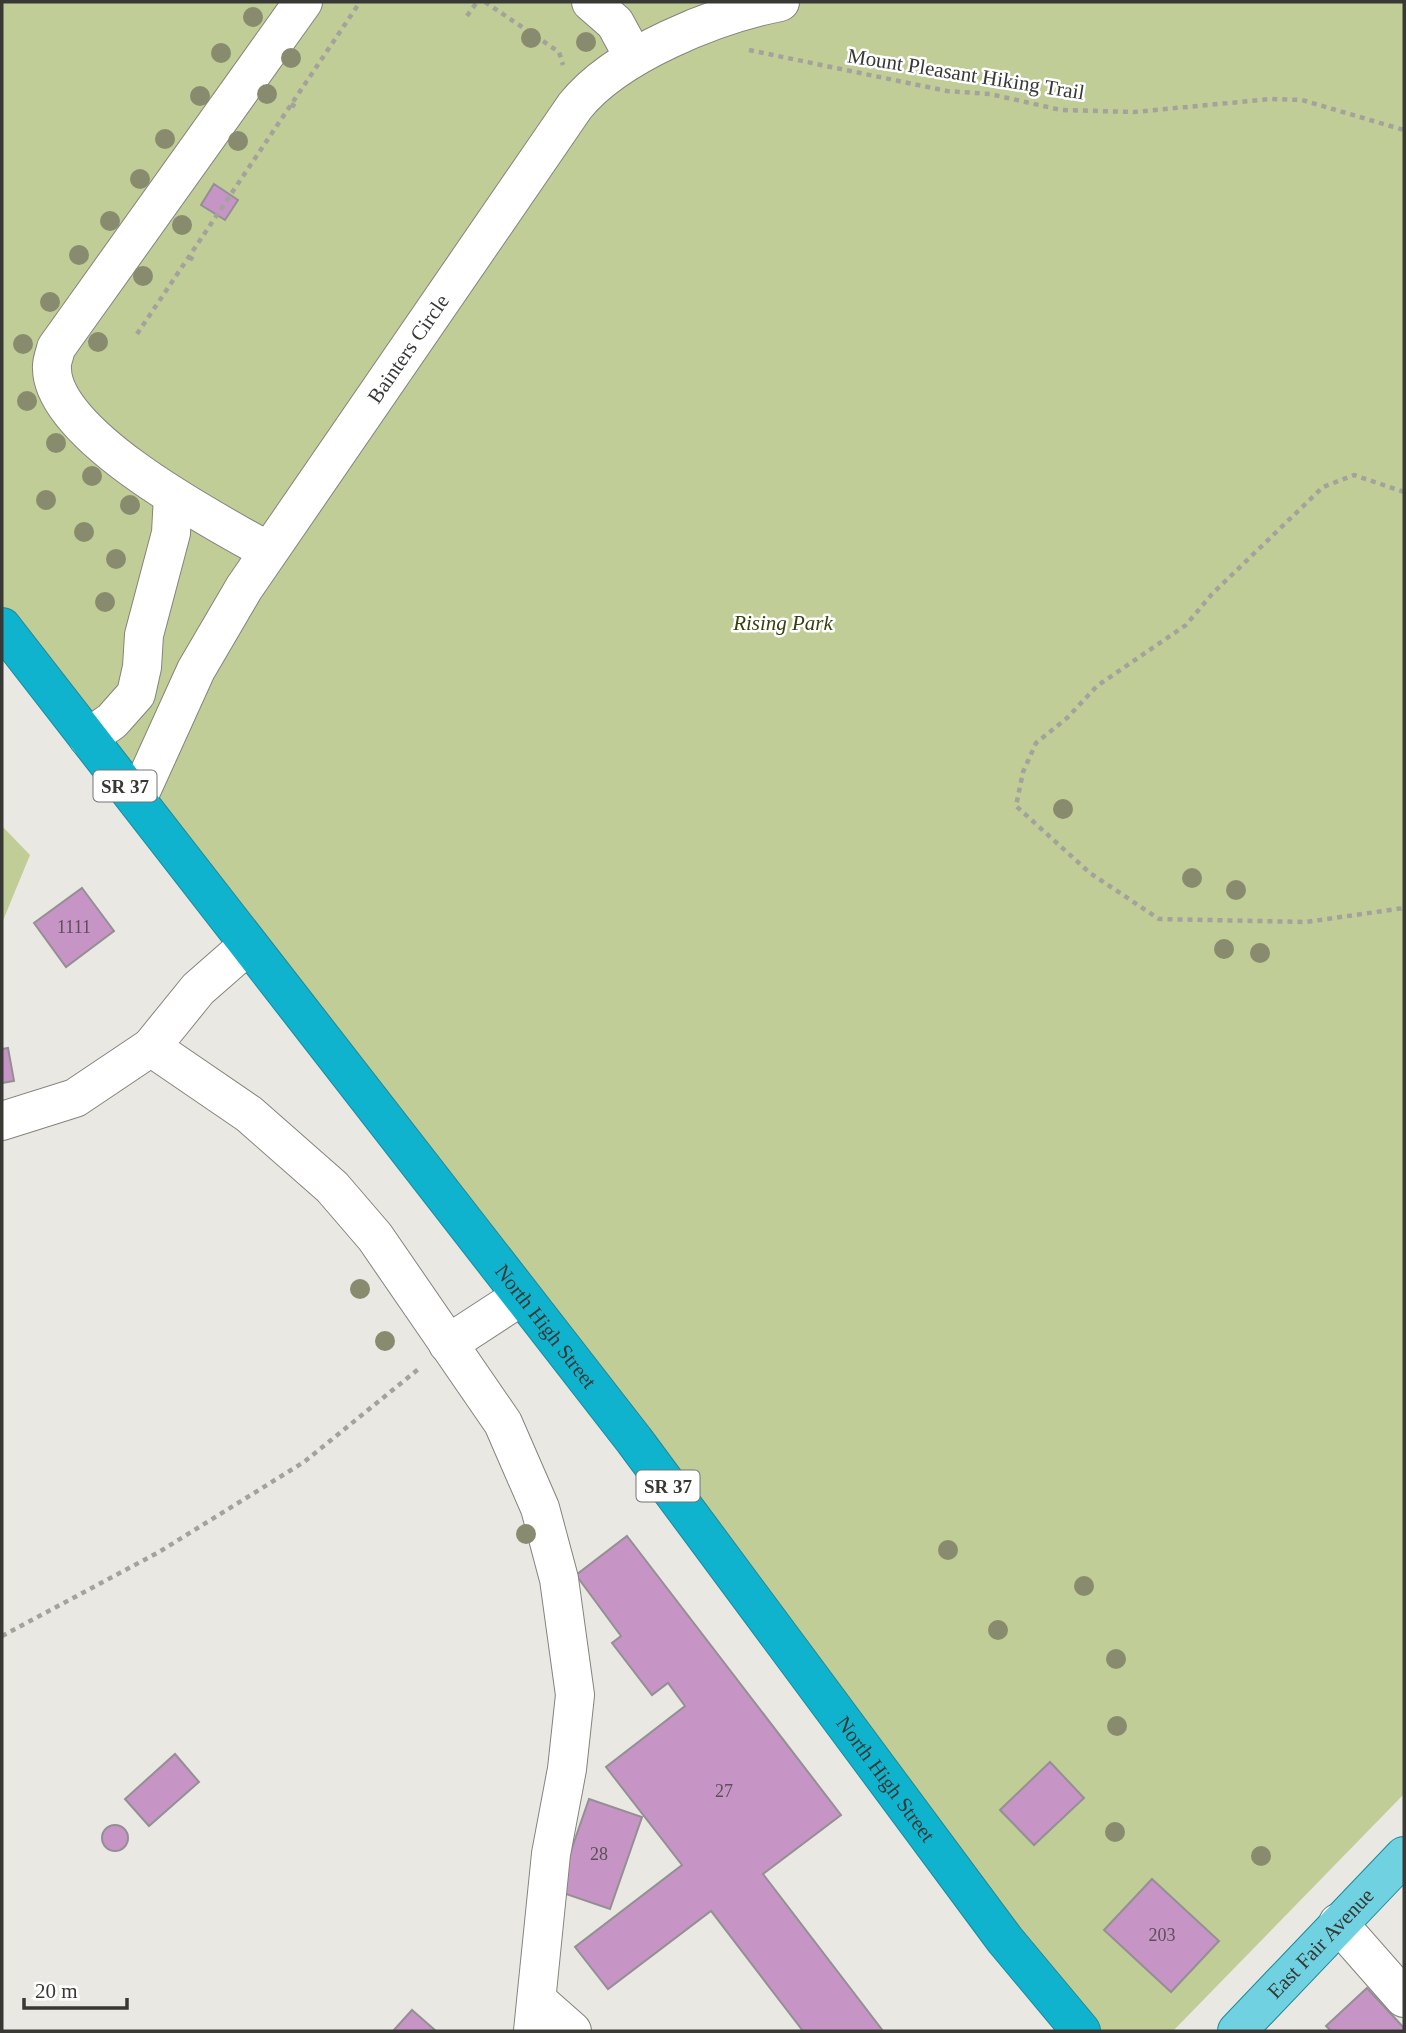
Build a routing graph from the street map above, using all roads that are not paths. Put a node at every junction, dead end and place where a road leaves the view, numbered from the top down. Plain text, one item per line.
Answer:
1 (303, 2) edge
2 (591, 2) edge
3 (780, 2) edge
4 (633, 55) junction
5 (173, 496) junction
6 (268, 551) junction
7 (2, 627) edge
8 (89, 738) junction
9 (136, 800) junction
10 (247, 946) junction
11 (151, 1047) junction
12 (2, 1121) edge
13 (520, 1297) junction
14 (448, 1344) junction
15 (1404, 1856) edge
16 (1338, 1923) junction
17 (1404, 1998) edge
18 (536, 2016) edge
19 (572, 2031) edge
20 (1081, 2031) edge
21 (1237, 2031) edge

1 - 5 lane
2 - 4 lane
3 - 4 lane, Bainters Circle
4 - 6 lane, Bainters Circle
5 - 6 lane
5 - 8 lane
6 - 9 lane, Bainters Circle
7 - 8 highway, North High Street / SR 37
8 - 9 highway, North High Street / SR 37
9 - 10 highway, North High Street / SR 37
10 - 11 lane
10 - 13 highway, North High Street / SR 37
11 - 12 lane
11 - 14 lane
13 - 14 lane
13 - 20 highway, North High Street / SR 37
14 - 18 lane
15 - 16 main road, East Fair Avenue
16 - 17 lane
16 - 21 main road, East Fair Avenue
18 - 19 lane

